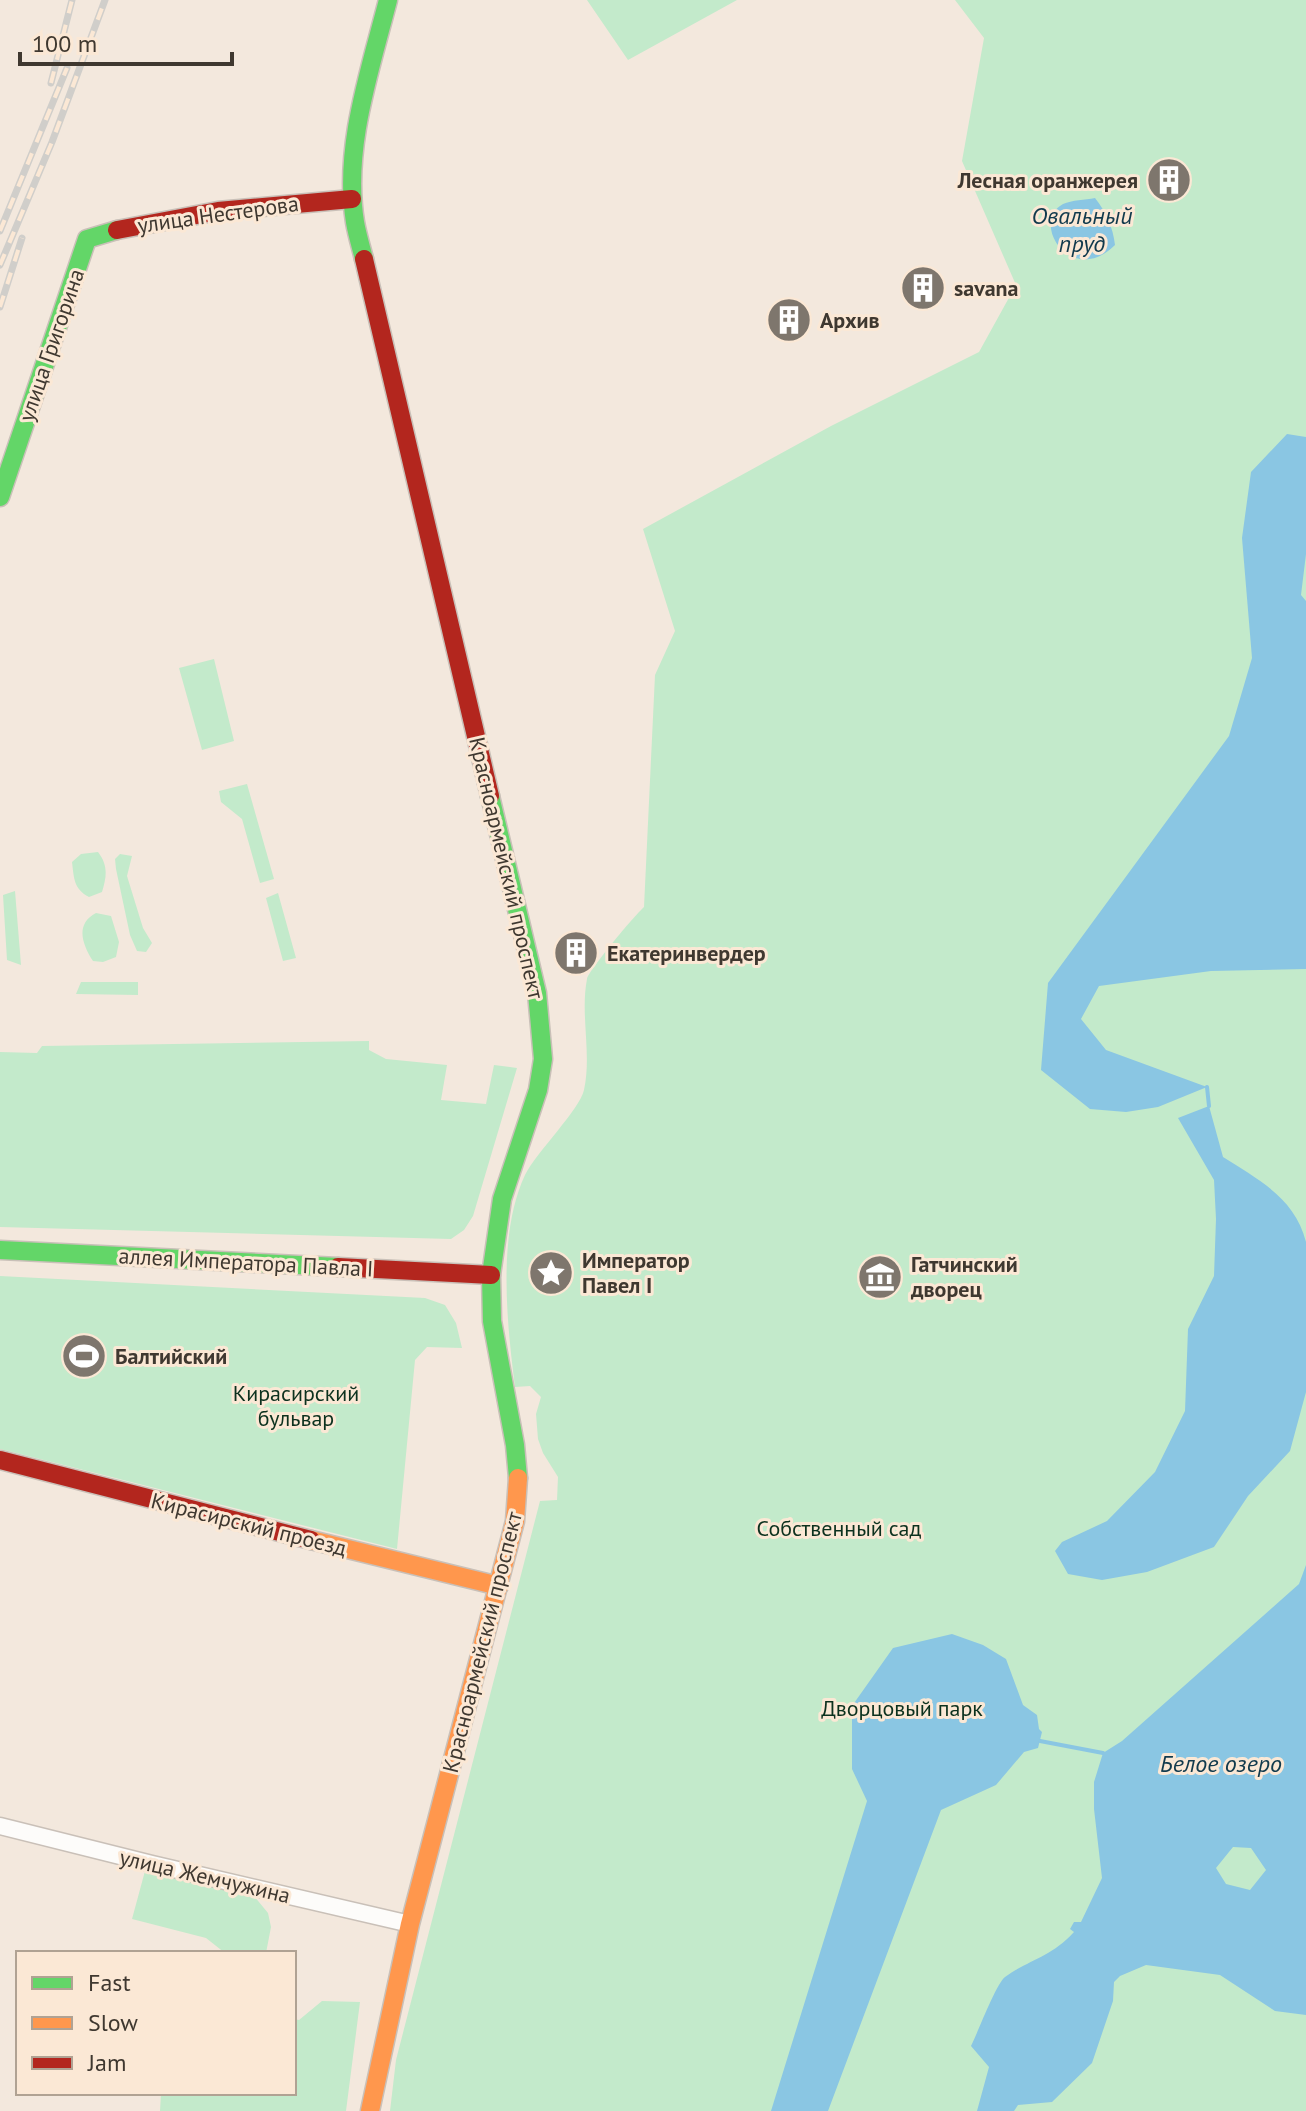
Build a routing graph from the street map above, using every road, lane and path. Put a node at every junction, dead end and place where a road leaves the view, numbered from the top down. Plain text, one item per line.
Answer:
1 (388, 0) edge
2 (352, 199) junction
3 (87, 239) joint
4 (0, 497) edge
5 (0, 1250) edge
6 (491, 1275) junction
7 (0, 1460) edge
8 (499, 1586) junction
9 (0, 1826) edge
10 (410, 1924) junction
11 (370, 2111) edge

1 - 2 main road, Красноармейский проспект
2 - 3 main road, улица Нестерова
2 - 6 main road, Красноармейский проспект
3 - 4 main road, улица Григорина
5 - 6 main road, аллея Императора Павла I
6 - 8 main road, Красноармейский проспект
7 - 8 main road, Кирасирский проезд
8 - 10 main road, Красноармейский проспект
9 - 10 street, улица Жемчужина
10 - 11 main road, Красноармейский проспект

